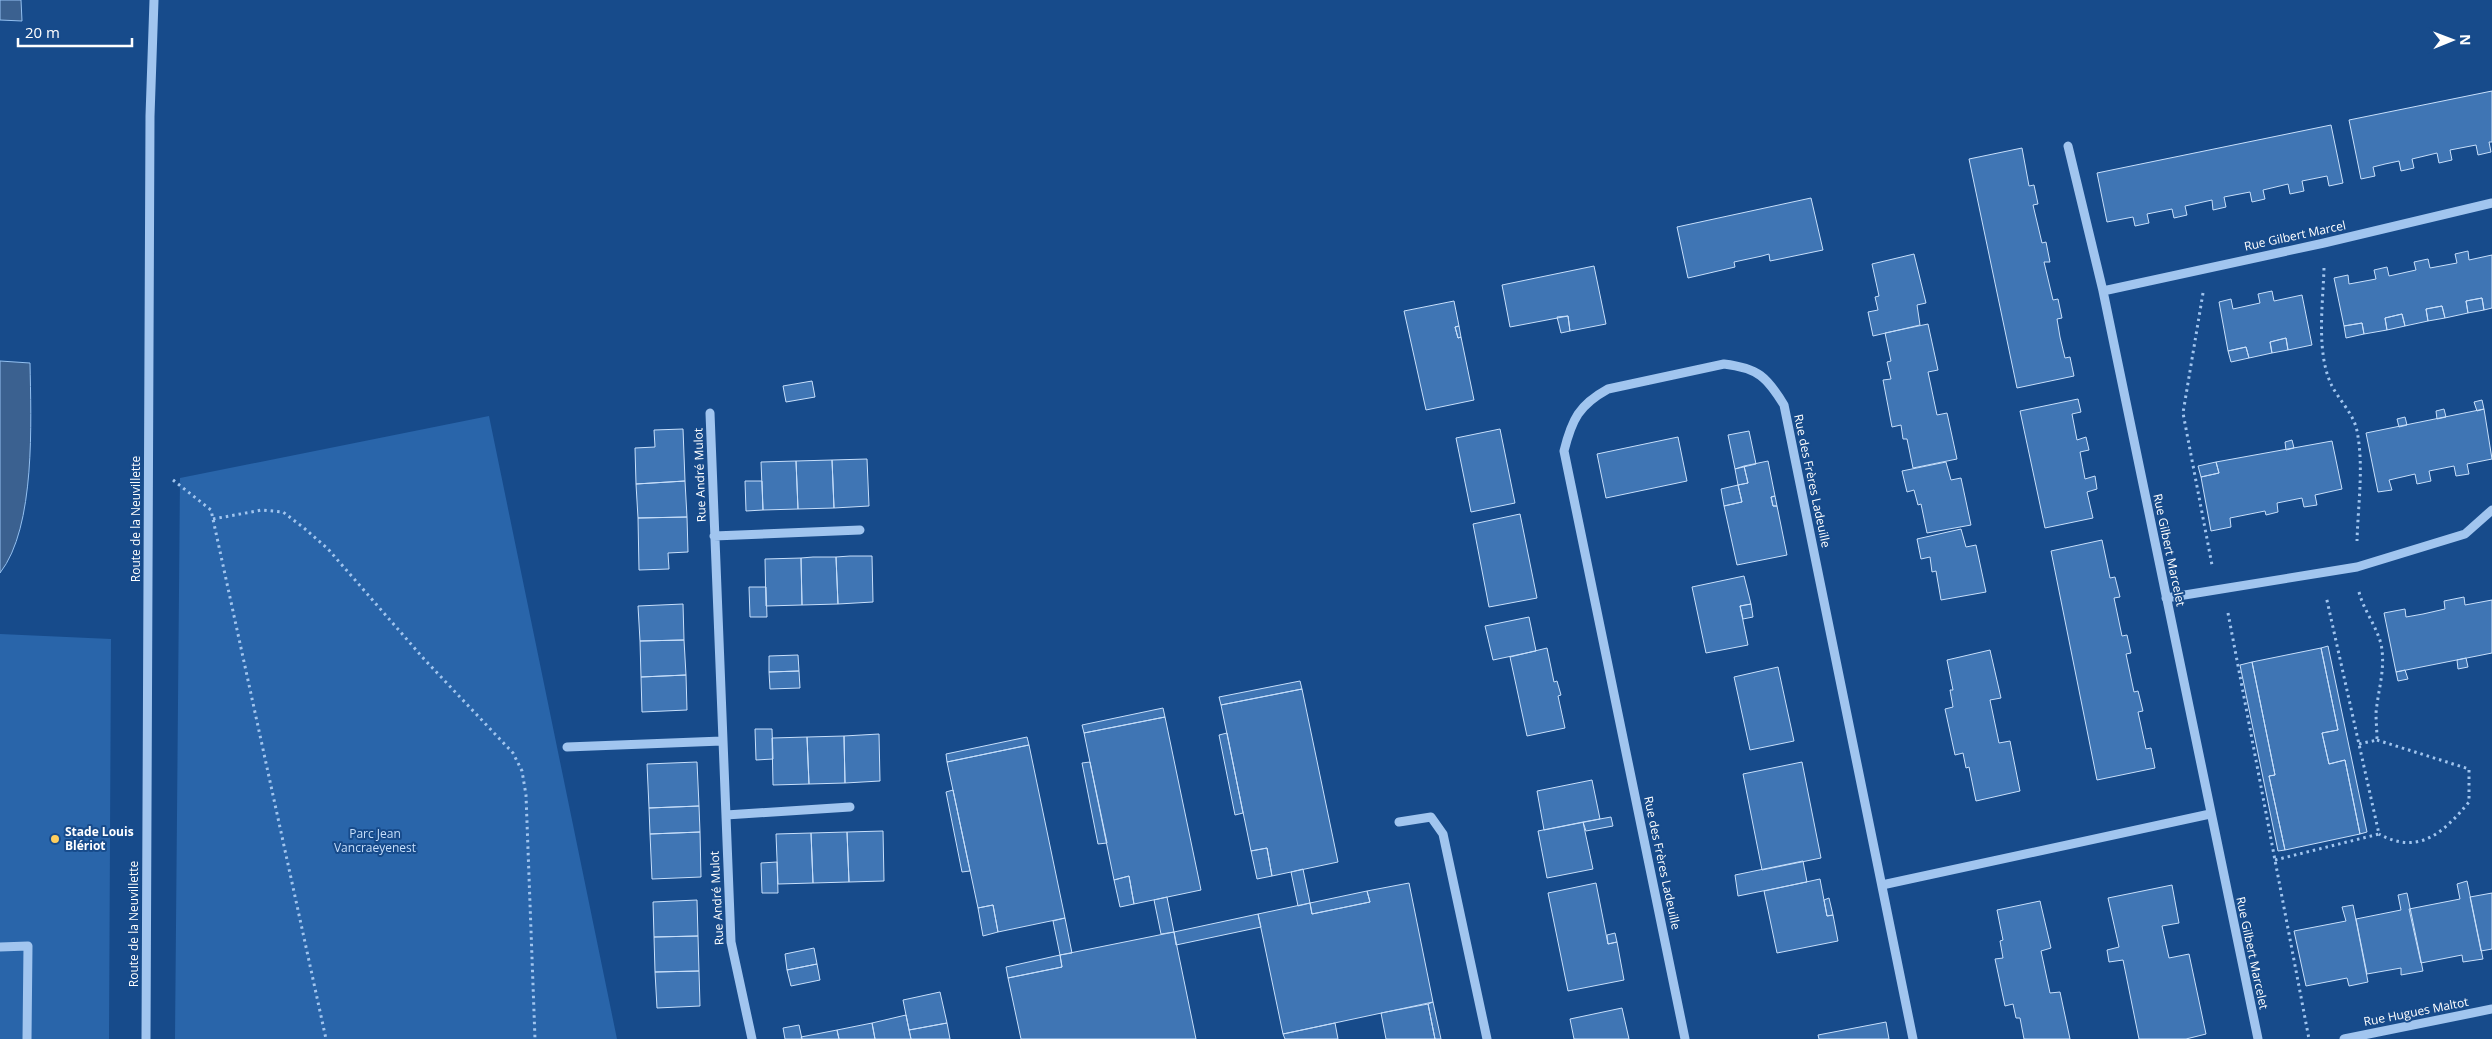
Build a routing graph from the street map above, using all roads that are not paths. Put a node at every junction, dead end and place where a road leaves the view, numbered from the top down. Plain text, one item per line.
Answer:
1 (154, 0) edge
2 (2068, 146) dead end
3 (2492, 203) edge
4 (2103, 290) junction
5 (710, 413) dead end
6 (2492, 510) edge
7 (860, 530) dead end
8 (714, 536) junction
9 (2166, 598) junction
10 (722, 741) junction
11 (568, 747) dead end
12 (850, 807) dead end
13 (726, 814) junction
14 (2210, 814) junction
15 (1399, 822) dead end
16 (1882, 885) junction
17 (0, 947) edge
18 (2492, 1009) edge
19 (27, 1039) edge
20 (146, 1039) edge
21 (752, 1039) edge
22 (1487, 1039) edge
23 (1685, 1039) edge
24 (1914, 1039) edge
25 (2258, 1039) edge
26 (2344, 1039) edge

1 - 20 street, Route de la Neuvillette
2 - 4 street, Rue Gilbert Marcelet
3 - 4 street, Rue Gilbert Marcel
4 - 9 street, Rue Gilbert Marcelet
5 - 8 street, Rue André Mulot
6 - 9 street
7 - 8 street, Rue André Mulot
8 - 10 street, Rue André Mulot
9 - 14 street, Rue Gilbert Marcelet
10 - 11 street
10 - 13 street, Rue André Mulot
12 - 13 street
13 - 21 street, Rue André Mulot
14 - 16 street
14 - 25 street, Rue Gilbert Marcelet
15 - 22 street
16 - 23 street, Rue des Frères Ladeuille
16 - 24 street, Rue des Frères Ladeuille
17 - 19 street
18 - 26 street, Rue Hugues Maltot

